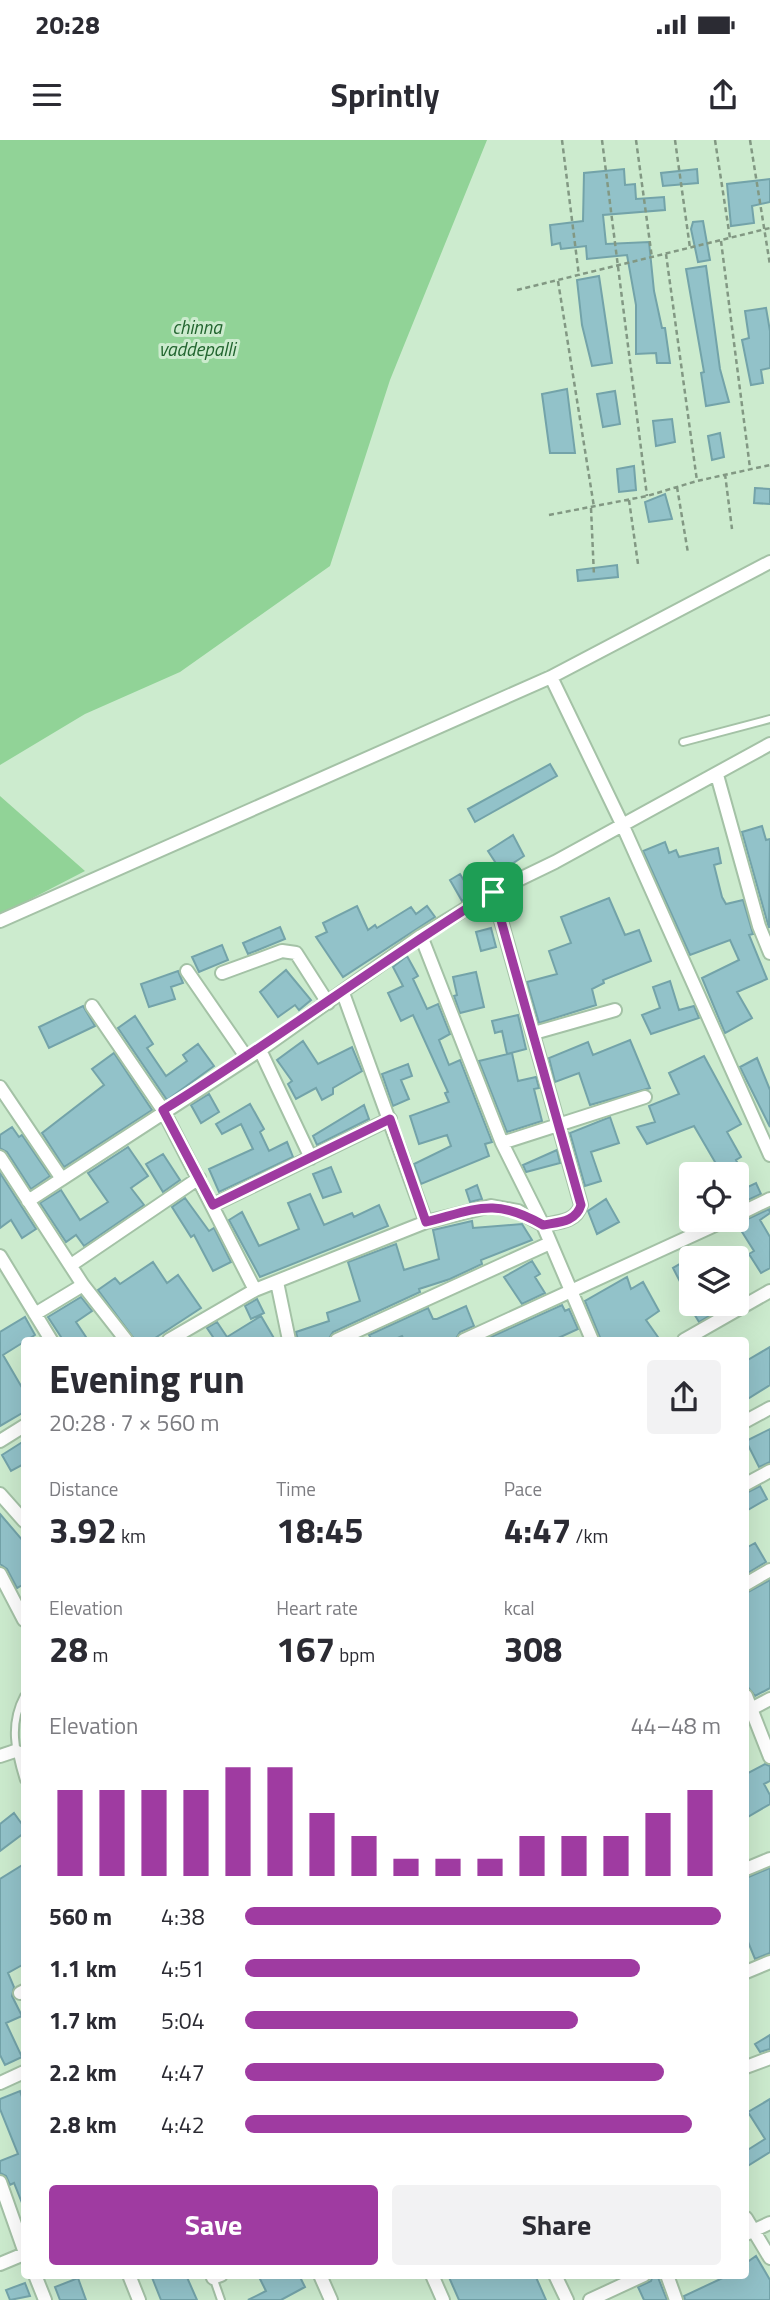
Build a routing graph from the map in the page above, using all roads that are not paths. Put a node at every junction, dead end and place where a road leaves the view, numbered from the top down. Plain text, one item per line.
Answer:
1 (770, 562) edge
2 (551, 677) junction
3 (770, 719) edge
4 (682, 742) dead end
5 (770, 744) edge
6 (717, 775) junction
7 (622, 824) junction
8 (493, 892) junction
9 (0, 921) edge
10 (421, 936) junction
11 (770, 953) edge
12 (187, 971) dead end
13 (222, 973) dead end
14 (343, 993) junction
15 (328, 1003) junction
16 (92, 1006) dead end
17 (615, 1010) dead end
18 (534, 1033) junction
19 (260, 1050) junction
20 (247, 1058) junction
21 (0, 1087) edge
22 (645, 1097) dead end
23 (163, 1110) junction
24 (390, 1119) junction
25 (556, 1127) junction
26 (502, 1143) junction
27 (770, 1154) edge
28 (0, 1157) edge
29 (311, 1158) junction
30 (199, 1178) junction
31 (62, 1180) junction
32 (770, 1199) edge
33 (28, 1201) junction
34 (213, 1205) junction
35 (749, 1209) edge
36 (426, 1222) junction
37 (543, 1225) junction
38 (701, 1232) edge
39 (550, 1244) junction
40 (2, 1262) edge
41 (71, 1265) junction
42 (278, 1282) junction
43 (83, 1285) junction
44 (255, 1290) junction
45 (770, 1291) edge
46 (571, 1294) junction
47 (35, 1314) junction
48 (49, 1337) edge
49 (124, 1337) edge
50 (176, 1337) edge
51 (288, 1337) edge
52 (344, 1337) edge
53 (475, 1337) edge
54 (591, 1337) edge
55 (689, 1337) edge
56 (770, 1408) edge
57 (749, 1419) edge
58 (21, 1428) edge
59 (0, 1441) edge
60 (770, 1471) edge
61 (749, 1482) edge
62 (0, 1494) edge
63 (21, 1518) edge
64 (770, 1570) edge
65 (0, 1574) edge
66 (749, 1582) edge
67 (21, 1614) edge
68 (770, 1699) edge
69 (21, 1702) edge
70 (749, 1702) edge
71 (749, 1704) edge
72 (20, 1753) edge
73 (0, 1756) edge
74 (770, 1757) edge
75 (770, 1859) edge
76 (749, 1868) edge
77 (770, 1962) edge
78 (749, 1971) edge
79 (770, 2058) edge
80 (749, 2066) edge
81 (21, 2073) edge
82 (0, 2083) edge
83 (0, 2182) edge
84 (770, 2223) edge
85 (750, 2232) edge
86 (21, 2243) edge
87 (21, 2254) edge
88 (770, 2258) edge
89 (0, 2264) edge
90 (37, 2279) edge
91 (131, 2279) edge
92 (216, 2279) edge
93 (322, 2279) edge
94 (434, 2279) edge
95 (557, 2279) edge
96 (635, 2279) edge
97 (668, 2279) edge
98 (45, 2300) edge
99 (139, 2300) edge
100 (221, 2300) edge
101 (331, 2300) edge
102 (443, 2300) edge
103 (566, 2300) edge
104 (590, 2300) edge
105 (676, 2300) edge

1 - 2 street
2 - 7 street
2 - 9 street
3 - 4 lane
5 - 6 street
6 - 7 street
6 - 11 street
7 - 8 street
7 - 27 street
8 - 10 street
8 - 18 street
10 - 14 street
10 - 26 street
12 - 20 street
13 - 15 street
14 - 15 street
14 - 24 street
15 - 19 street
16 - 23 street
17 - 18 street
18 - 25 street
19 - 20 street
19 - 29 street
20 - 23 street
21 - 31 street
22 - 25 street
23 - 30 street
23 - 31 street
24 - 29 street
24 - 36 street
25 - 26 street
25 - 37 street
26 - 37 street
28 - 33 street
29 - 34 street
30 - 34 street
30 - 41 street
31 - 33 street
32 - 35 street
33 - 41 street
34 - 44 street
36 - 37 street
36 - 42 street
37 - 39 street
38 - 46 street
39 - 46 street
39 - 52 street
40 - 47 street
41 - 43 street
42 - 44 street
42 - 51 street
43 - 47 street
43 - 49 street
44 - 50 street
45 - 55 street
46 - 53 street
46 - 54 street
47 - 48 street
56 - 57 street
58 - 59 street
60 - 61 street
62 - 63 street
64 - 66 street
65 - 67 street
68 - 70 street
69 - 72 lane
71 - 74 street
72 - 73 street
75 - 76 street
77 - 78 street
79 - 80 street
81 - 82 street
83 - 86 street
84 - 85 street
85 - 88 street
87 - 89 street
90 - 98 street
91 - 99 street
92 - 100 lane
93 - 101 street
94 - 102 street
95 - 103 street
96 - 104 street
97 - 105 street

